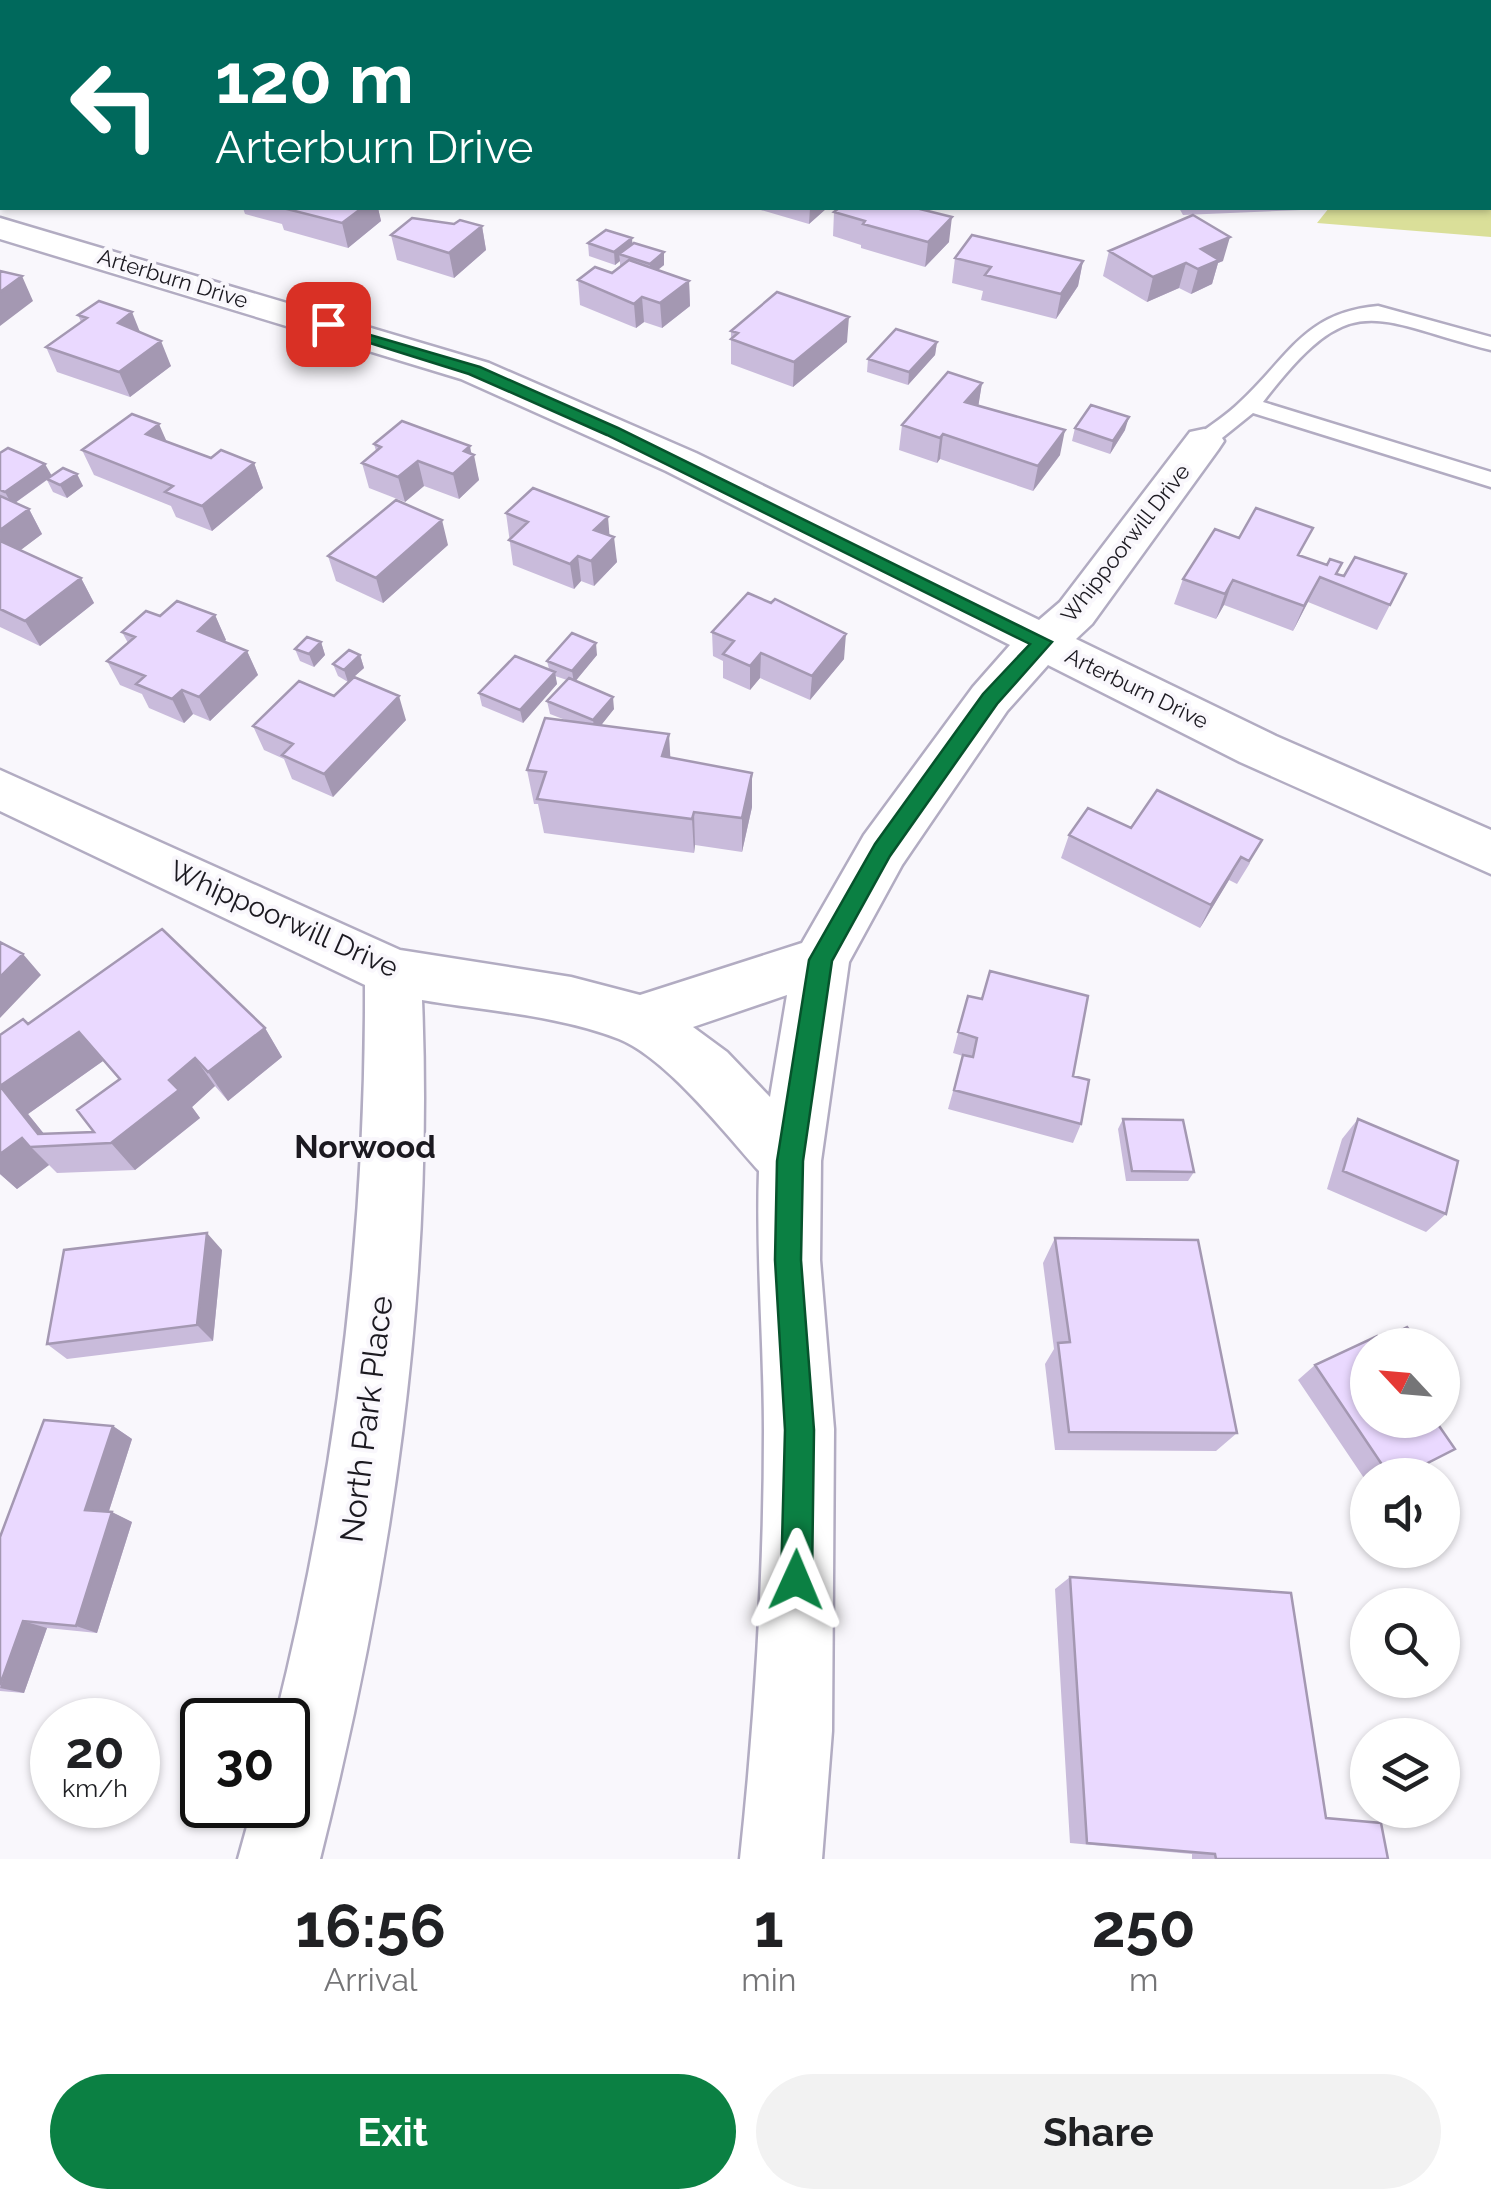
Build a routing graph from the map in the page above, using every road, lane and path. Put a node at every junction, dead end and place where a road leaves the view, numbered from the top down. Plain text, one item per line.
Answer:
1 (0, 228) edge
2 (1491, 344) edge
3 (1250, 405) junction
4 (1204, 440) joint
5 (1491, 480) edge
6 (1043, 642) junction
7 (0, 790) edge
8 (1491, 853) edge
9 (821, 960) junction
10 (393, 972) junction
11 (640, 1020) junction
12 (790, 1161) junction
13 (279, 1859) edge
14 (782, 1859) edge

1 - 6 street, Arterburn Drive
2 - 3 lane
3 - 4 lane
3 - 5 lane
4 - 6 street, Whippoorwill Drive
6 - 8 street, Arterburn Drive
6 - 9 street, Whippoorwill Drive
7 - 10 street, Whippoorwill Drive
9 - 11 street
9 - 12 street
10 - 11 street, Whippoorwill Drive
10 - 13 street, North Park Place
11 - 12 street, Whippoorwill Drive
12 - 14 street

